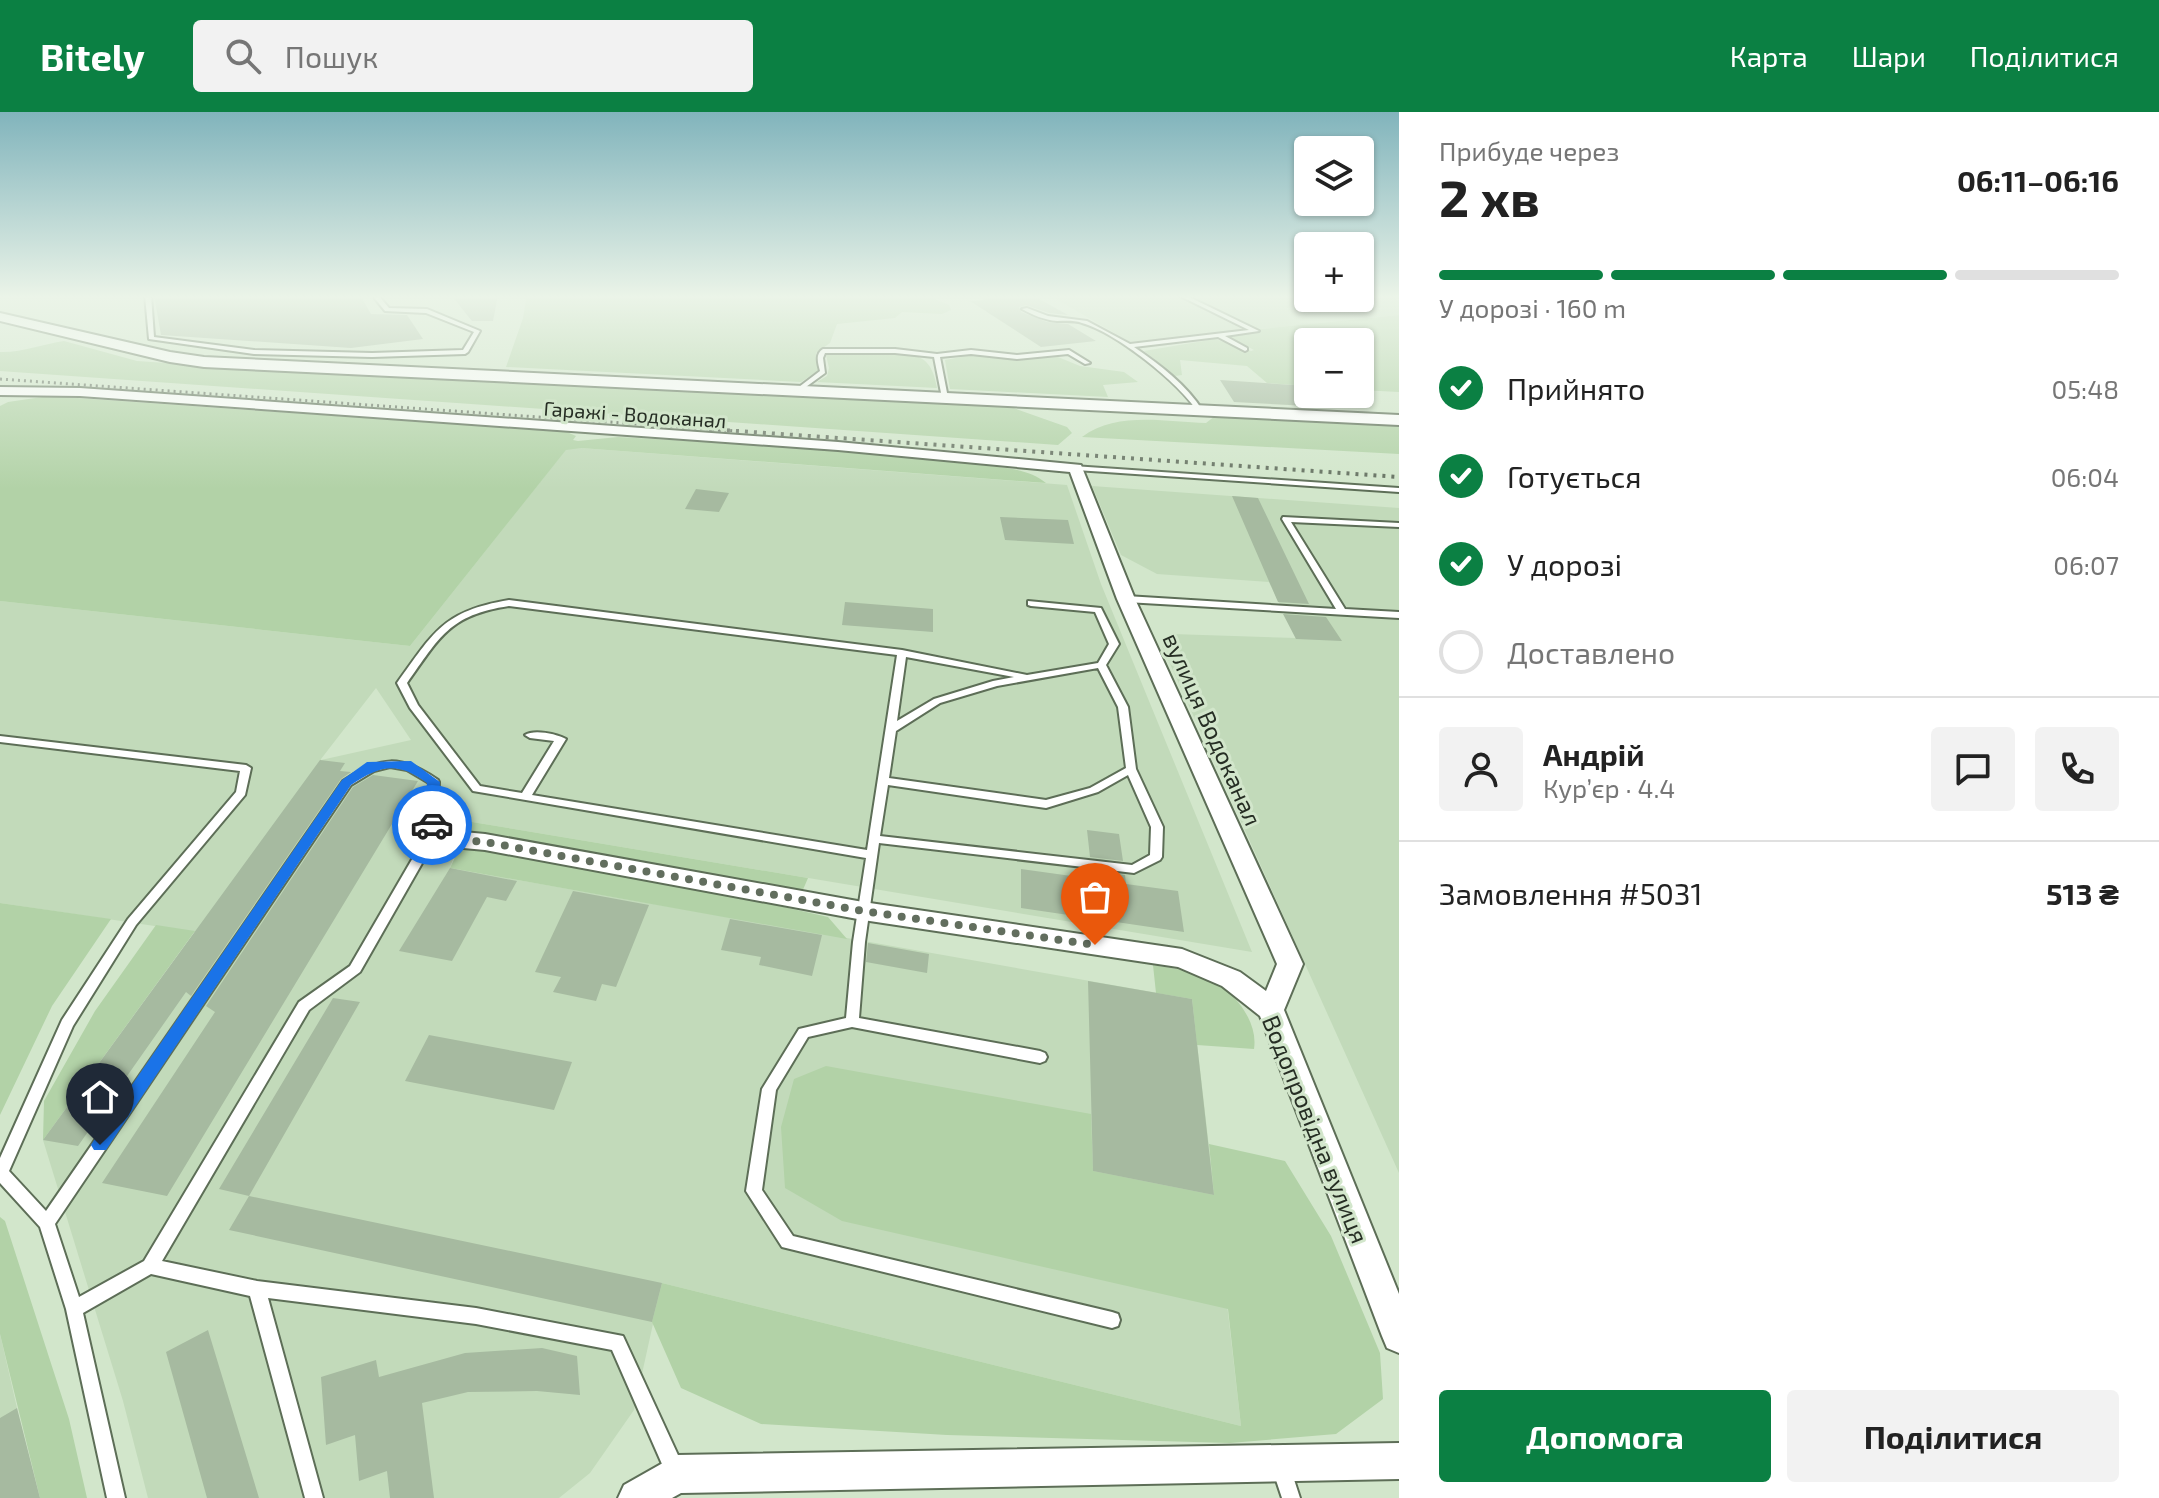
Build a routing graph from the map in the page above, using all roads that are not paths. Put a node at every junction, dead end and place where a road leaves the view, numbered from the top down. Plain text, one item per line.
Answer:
1 (188, 360) edge
2 (820, 360) edge
3 (938, 360) edge
4 (1082, 360) edge
5 (1148, 360) edge
6 (1087, 363) dead end
7 (0, 391) edge
8 (797, 391) junction
9 (945, 398) junction
10 (1200, 411) junction
11 (1399, 420) edge
12 (1076, 468) junction
13 (1399, 490) edge
14 (1399, 525) edge
15 (1126, 599) junction
16 (1031, 603) dead end
17 (1342, 612) junction
18 (1399, 615) edge
19 (902, 653) junction
20 (1101, 665) junction
21 (1030, 677) junction
22 (891, 729) junction
23 (530, 735) dead end
24 (0, 739) edge
25 (1131, 769) junction
26 (884, 781) junction
27 (525, 797) junction
28 (431, 837) junction
29 (874, 839) junction
30 (871, 855) junction
31 (863, 911) junction
32 (1271, 1010) junction
33 (852, 1022) junction
34 (1040, 1057) dead end
35 (0, 1172) edge
36 (47, 1223) junction
37 (150, 1266) junction
38 (257, 1289) junction
39 (74, 1309) junction
40 (1112, 1320) dead end
41 (1399, 1336) edge
42 (1399, 1461) edge
43 (677, 1474) junction
44 (1285, 1481) edge
45 (116, 1498) edge
46 (314, 1498) edge
47 (637, 1498) edge

1 - 8 street
2 - 8 lane
3 - 9 lane
4 - 6 lane
5 - 10 lane
7 - 12 street, Гаражі - Водоканал
8 - 9 street
9 - 10 street
10 - 11 street
12 - 13 lane
12 - 15 street, вулиця Водоканал
14 - 17 lane
15 - 17 lane
15 - 32 street, вулиця Водоканал
16 - 20 lane
17 - 18 lane
19 - 21 lane
19 - 22 lane
19 - 27 lane
20 - 21 lane
20 - 25 lane
21 - 22 lane
22 - 26 lane
23 - 27 lane
24 - 35 lane
25 - 26 lane
25 - 29 lane
26 - 29 lane
27 - 30 lane
28 - 31 street, Водопровідна вулиця
28 - 36 lane
28 - 37 lane
29 - 30 lane
30 - 31 lane
31 - 32 street, Водопровідна вулиця
31 - 33 lane
32 - 41 street, Водопровідна вулиця
33 - 34 lane
33 - 40 lane
35 - 36 lane
36 - 39 lane
37 - 38 lane
37 - 39 lane
38 - 43 lane
38 - 46 lane
39 - 45 lane
42 - 44 street
43 - 44 street
43 - 47 street

